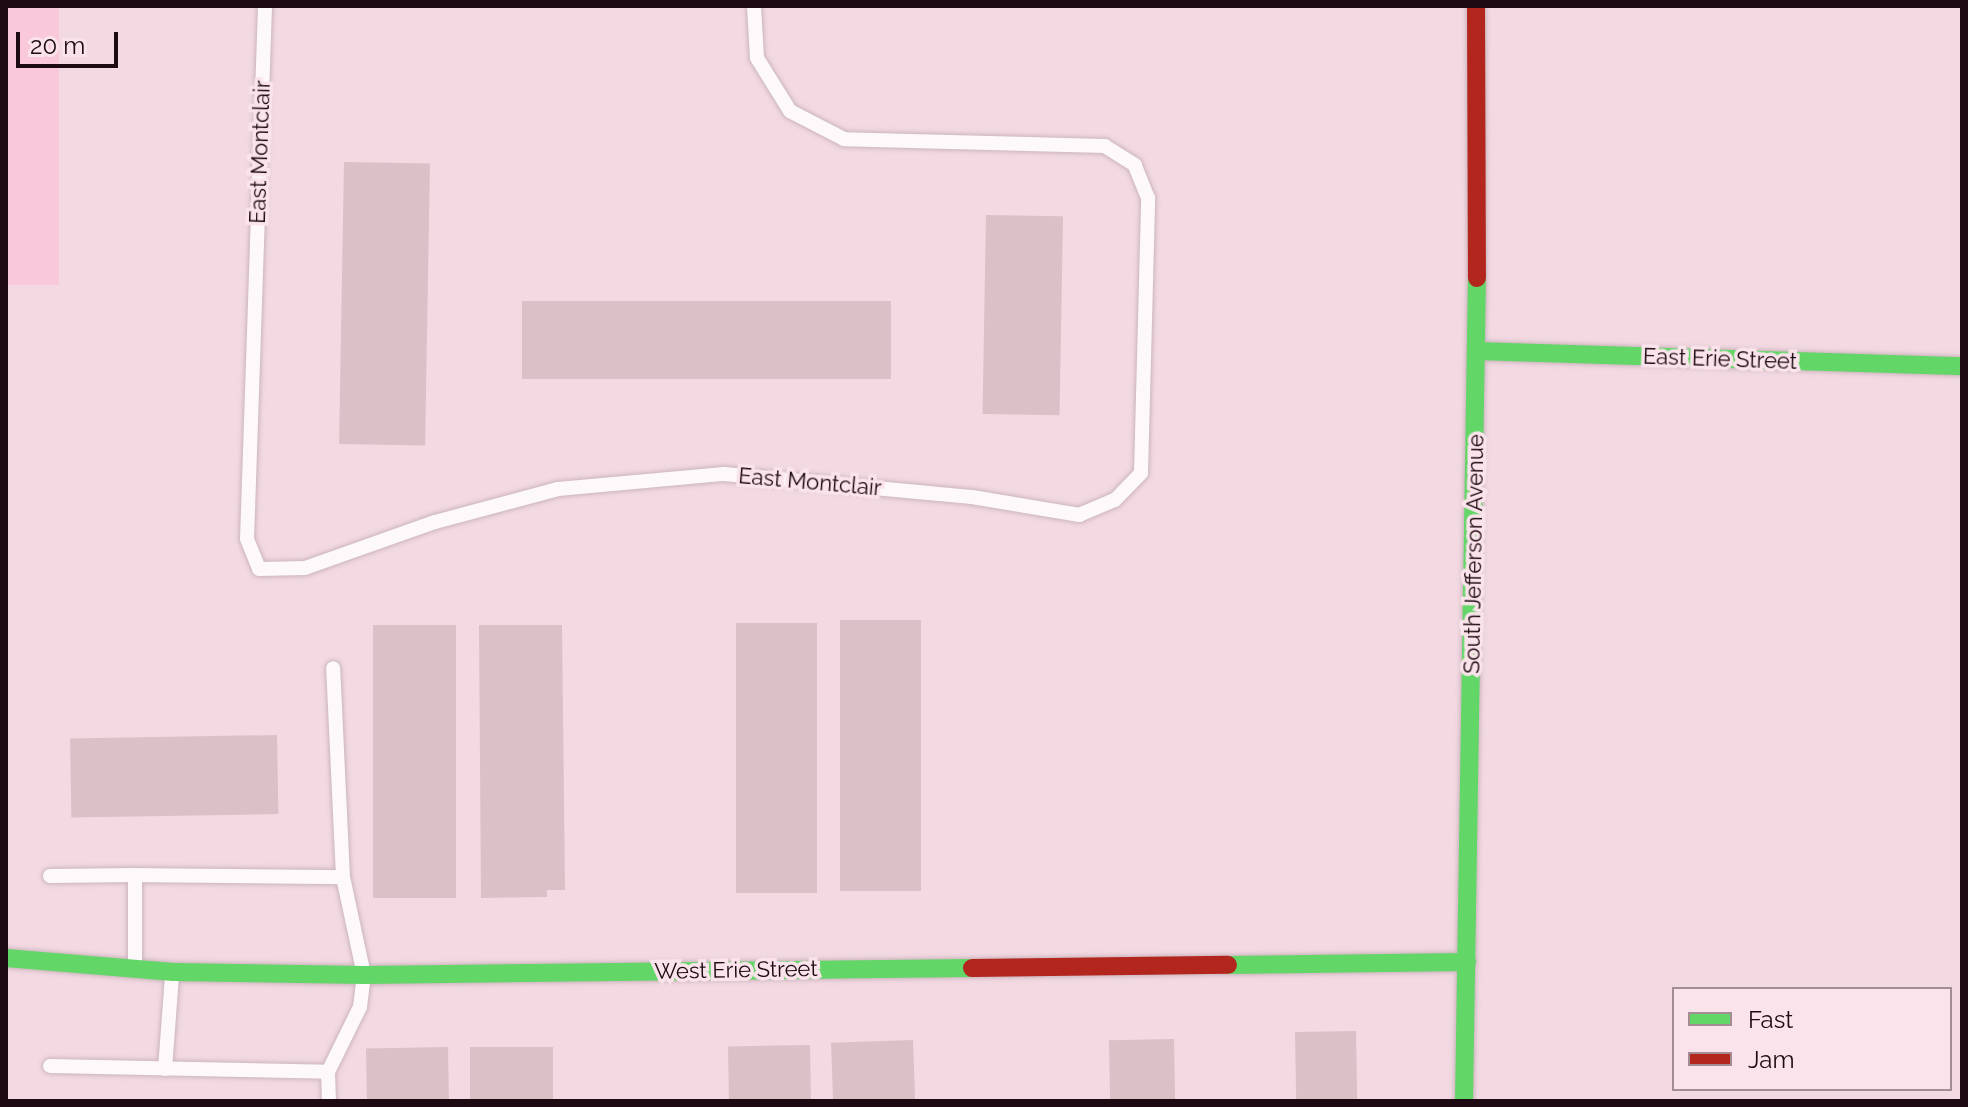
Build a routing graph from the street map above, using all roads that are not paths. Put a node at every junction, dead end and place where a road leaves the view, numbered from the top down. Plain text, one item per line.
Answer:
1 (265, 6) edge
2 (754, 6) edge
3 (1476, 6) edge
4 (1477, 351) junction
5 (1962, 366) edge
6 (333, 668) dead end
7 (135, 875) junction
8 (50, 876) dead end
9 (343, 877) junction
10 (6, 958) edge
11 (1467, 962) junction
12 (134, 969) junction
13 (173, 972) junction
14 (364, 975) junction
15 (50, 1066) dead end
16 (165, 1069) junction
17 (328, 1072) junction
18 (329, 1101) edge
19 (1464, 1101) edge

1 - 2 lane, East Montclair
3 - 4 street, South Jefferson Avenue
4 - 5 street, East Erie Street
4 - 11 street, South Jefferson Avenue
6 - 9 lane
7 - 8 lane
7 - 9 lane
7 - 12 lane
9 - 14 lane
10 - 12 street, West Erie Street
11 - 14 street, West Erie Street
11 - 19 street, South Jefferson Avenue
12 - 13 street, West Erie Street
13 - 14 street, West Erie Street
13 - 16 lane
14 - 17 lane
15 - 16 lane
16 - 17 lane
17 - 18 lane

